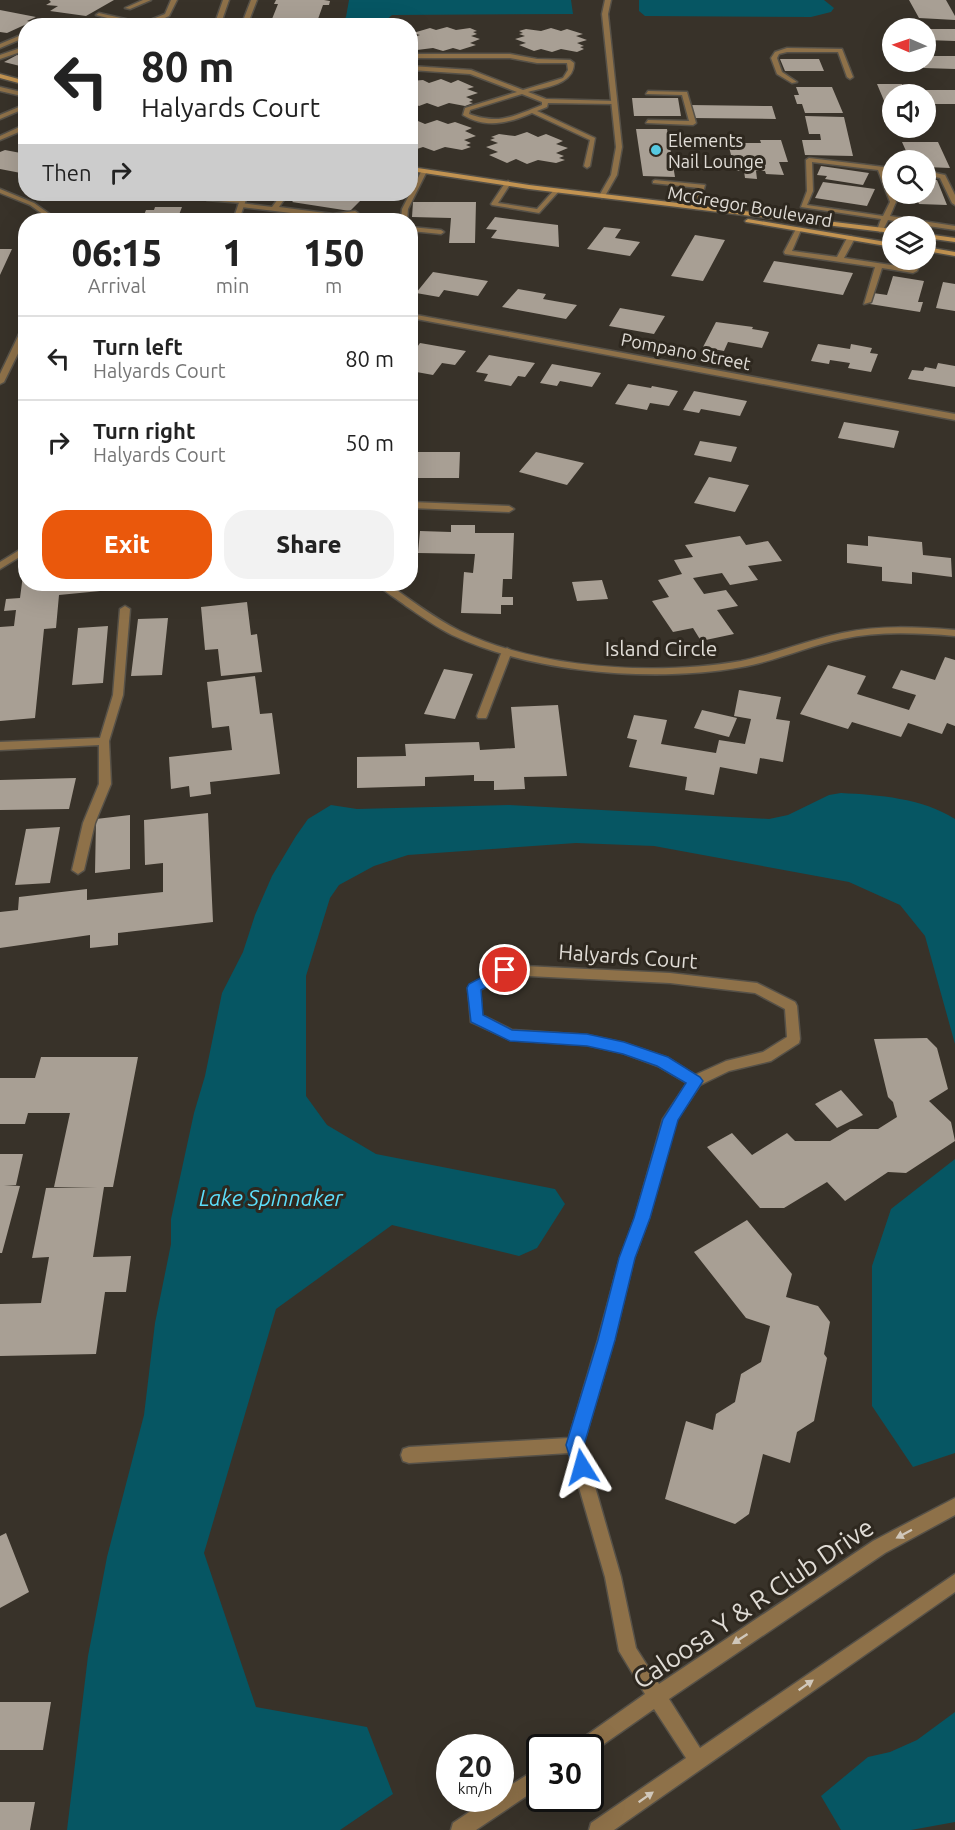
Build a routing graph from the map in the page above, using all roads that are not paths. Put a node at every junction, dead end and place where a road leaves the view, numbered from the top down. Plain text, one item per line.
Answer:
1 (148, 0) edge
2 (174, 0) edge
3 (226, 0) edge
4 (254, 0) edge
5 (608, 0) edge
6 (129, 8) dead end
7 (99, 15) dead end
8 (112, 18) edge
9 (160, 18) edge
10 (220, 18) edge
11 (247, 18) edge
12 (18, 38) edge
13 (0, 46) edge
14 (18, 51) edge
15 (418, 56) edge
16 (0, 57) edge
17 (418, 68) edge
18 (0, 76) edge
19 (850, 77) dead end
20 (18, 81) edge
21 (794, 82) dead end
22 (0, 89) edge
23 (519, 92) junction
24 (18, 93) edge
25 (648, 93) dead end
26 (545, 101) junction
27 (613, 102) junction
28 (18, 109) edge
29 (532, 111) junction
30 (0, 117) edge
31 (648, 122) dead end
32 (18, 130) edge
33 (0, 138) edge
34 (587, 166) dead end
35 (881, 169) joint
36 (418, 170) edge
37 (424, 171) junction
38 (936, 175) edge
39 (655, 182) dead end
40 (418, 183) edge
41 (508, 183) junction
42 (557, 190) junction
43 (0, 191) edge
44 (602, 196) junction
45 (18, 198) edge
46 (25, 201) edge
47 (247, 201) edge
48 (280, 201) edge
49 (955, 203) edge
50 (696, 207) junction
51 (275, 208) junction
52 (820, 208) junction
53 (45, 213) edge
54 (311, 213) edge
55 (882, 216) edge
56 (888, 216) edge
57 (813, 222) junction
58 (936, 225) edge
59 (882, 227) edge
60 (955, 228) edge
61 (418, 230) edge
62 (798, 230) junction
63 (880, 230) joint
64 (441, 232) dead end
65 (936, 237) edge
66 (851, 238) junction
67 (955, 240) edge
68 (882, 243) edge
69 (936, 251) edge
70 (955, 254) edge
71 (839, 260) junction
72 (879, 266) junction
73 (882, 266) edge
74 (867, 302) dead end
75 (418, 317) edge
76 (18, 345) edge
77 (0, 382) edge
78 (955, 417) edge
79 (418, 505) edge
80 (509, 509) dead end
81 (18, 554) edge
82 (0, 566) edge
83 (392, 591) edge
84 (125, 609) dead end
85 (955, 633) edge
86 (507, 651) junction
87 (482, 716) dead end
88 (104, 741) junction
89 (0, 746) edge
90 (78, 870) dead end
91 (695, 1081) junction
92 (575, 1445) junction
93 (409, 1455) dead end
94 (955, 1506) edge
95 (955, 1582) edge
96 (657, 1698) junction
97 (604, 1734) edge
98 (698, 1761) junction
99 (526, 1786) edge
100 (463, 1829) edge
101 (598, 1830) edge

1 - 6 street
2 - 9 street
3 - 10 street
4 - 11 street
5 - 27 street
7 - 8 street
12 - 13 street
14 - 16 street
15 - 23 street
17 - 23 street
18 - 20 main road
19 - 21 street
22 - 24 street
23 - 26 street
23 - 29 street
25 - 31 street
26 - 27 street
26 - 29 street
27 - 44 street
28 - 30 street
29 - 34 street
32 - 33 street
35 - 52 street
35 - 56 street
36 - 37 main road, McGregor Boulevard
37 - 40 street
37 - 41 main road, McGregor Boulevard
38 - 49 street
39 - 50 street
41 - 42 main road, McGregor Boulevard
41 - 42 street
42 - 44 main road, McGregor Boulevard
43 - 45 street
44 - 50 main road, McGregor Boulevard
44 - 62 main road, McGregor Boulevard
46 - 53 street
47 - 51 street
48 - 51 street
50 - 57 main road, McGregor Boulevard
51 - 54 street
52 - 55 street
52 - 57 street
57 - 63 main road, McGregor Boulevard
58 - 60 street
59 - 63 street
61 - 64 street
62 - 66 main road, McGregor Boulevard
62 - 71 street
65 - 67 main road
66 - 68 main road, McGregor Boulevard
66 - 71 street
69 - 70 main road
71 - 72 street
72 - 73 street
72 - 74 street
75 - 78 street, Pompano Street
76 - 77 street
79 - 80 street
81 - 82 street
83 - 86 street, Island Circle
84 - 88 street
85 - 86 street, Island Circle
86 - 87 street
88 - 89 street
88 - 90 street
91 - 91 street, Halyards Court
91 - 92 street
92 - 93 street
92 - 96 street
94 -> 96 street, Caloosa Y & R Club Drive
98 -> 95 street
96 - 97 street, Caloosa Y & R Club Drive
96 - 98 street
101 -> 98 street
99 - 100 street

